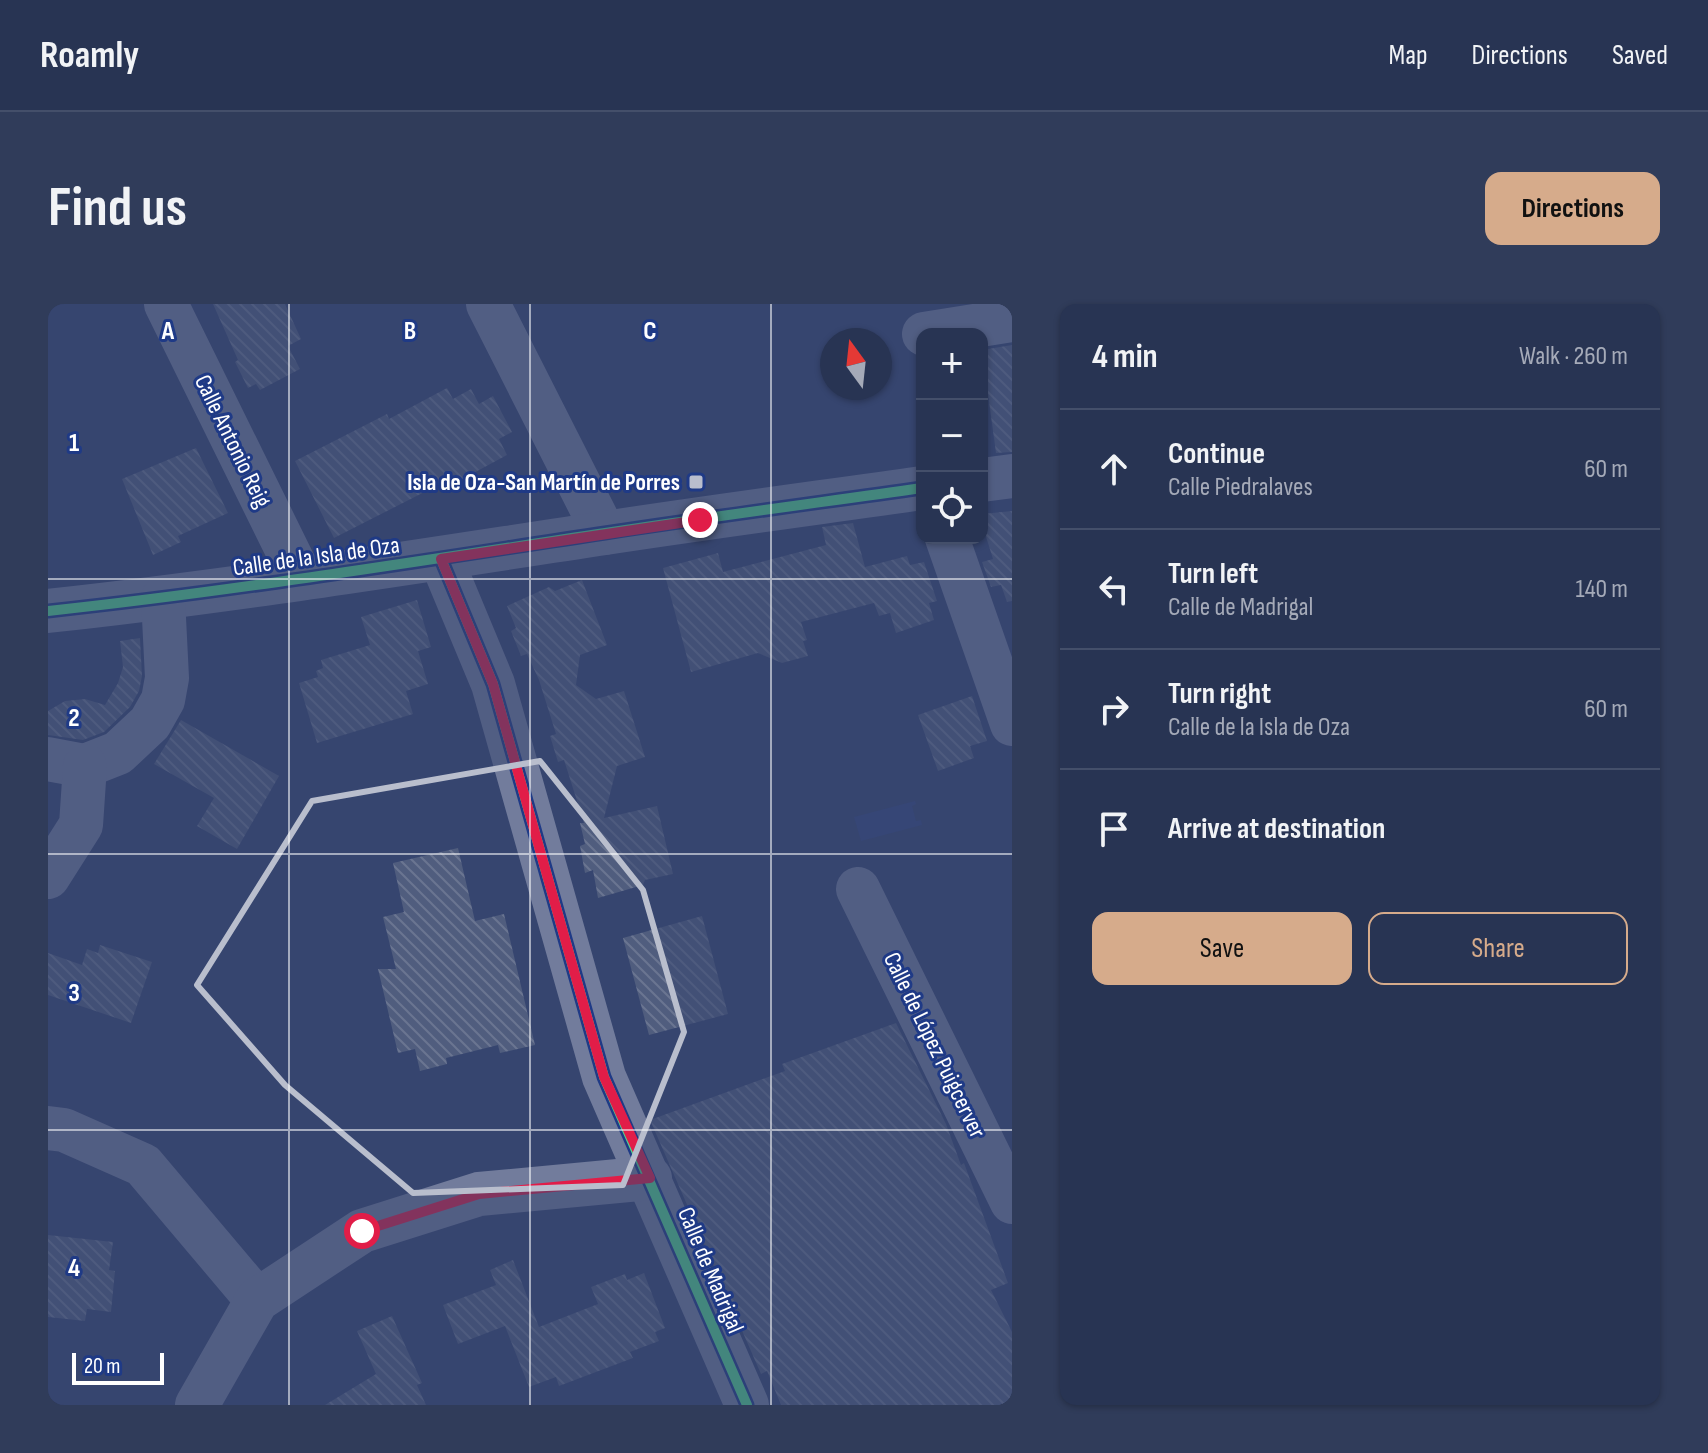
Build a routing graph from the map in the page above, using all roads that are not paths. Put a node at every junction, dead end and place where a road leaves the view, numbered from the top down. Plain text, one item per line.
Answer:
1 (166, 304) edge
2 (488, 304) edge
3 (1012, 320) edge
4 (937, 328) edge
5 (916, 489) edge
6 (604, 533) junction
7 (949, 544) edge
8 (441, 559) junction
9 (301, 578) junction
10 (163, 598) junction
11 (48, 611) edge
12 (1012, 724) edge
13 (66, 763) edge
14 (48, 877) edge
15 (858, 889) dead end
16 (48, 1128) edge
17 (650, 1178) junction
18 (1012, 1202) edge
19 (257, 1300) junction
20 (197, 1405) edge
21 (747, 1405) edge

1 - 9 street, Calle Antonio Reig
2 - 6 street
3 - 4 street
5 - 6 street, Calle de la Isla de Oza
6 - 8 street, Calle de la Isla de Oza
7 - 12 street
8 - 9 street, Calle de la Isla de Oza
8 - 17 street, Calle de Madrigal
9 - 10 street, Calle de la Isla de Oza
10 - 11 street, Calle de la Isla de Oza
10 - 13 street
13 - 14 street
15 - 18 street, Calle de López Puigcerver
16 - 19 street
17 - 19 street
17 - 21 street, Calle de Madrigal
19 - 20 street

